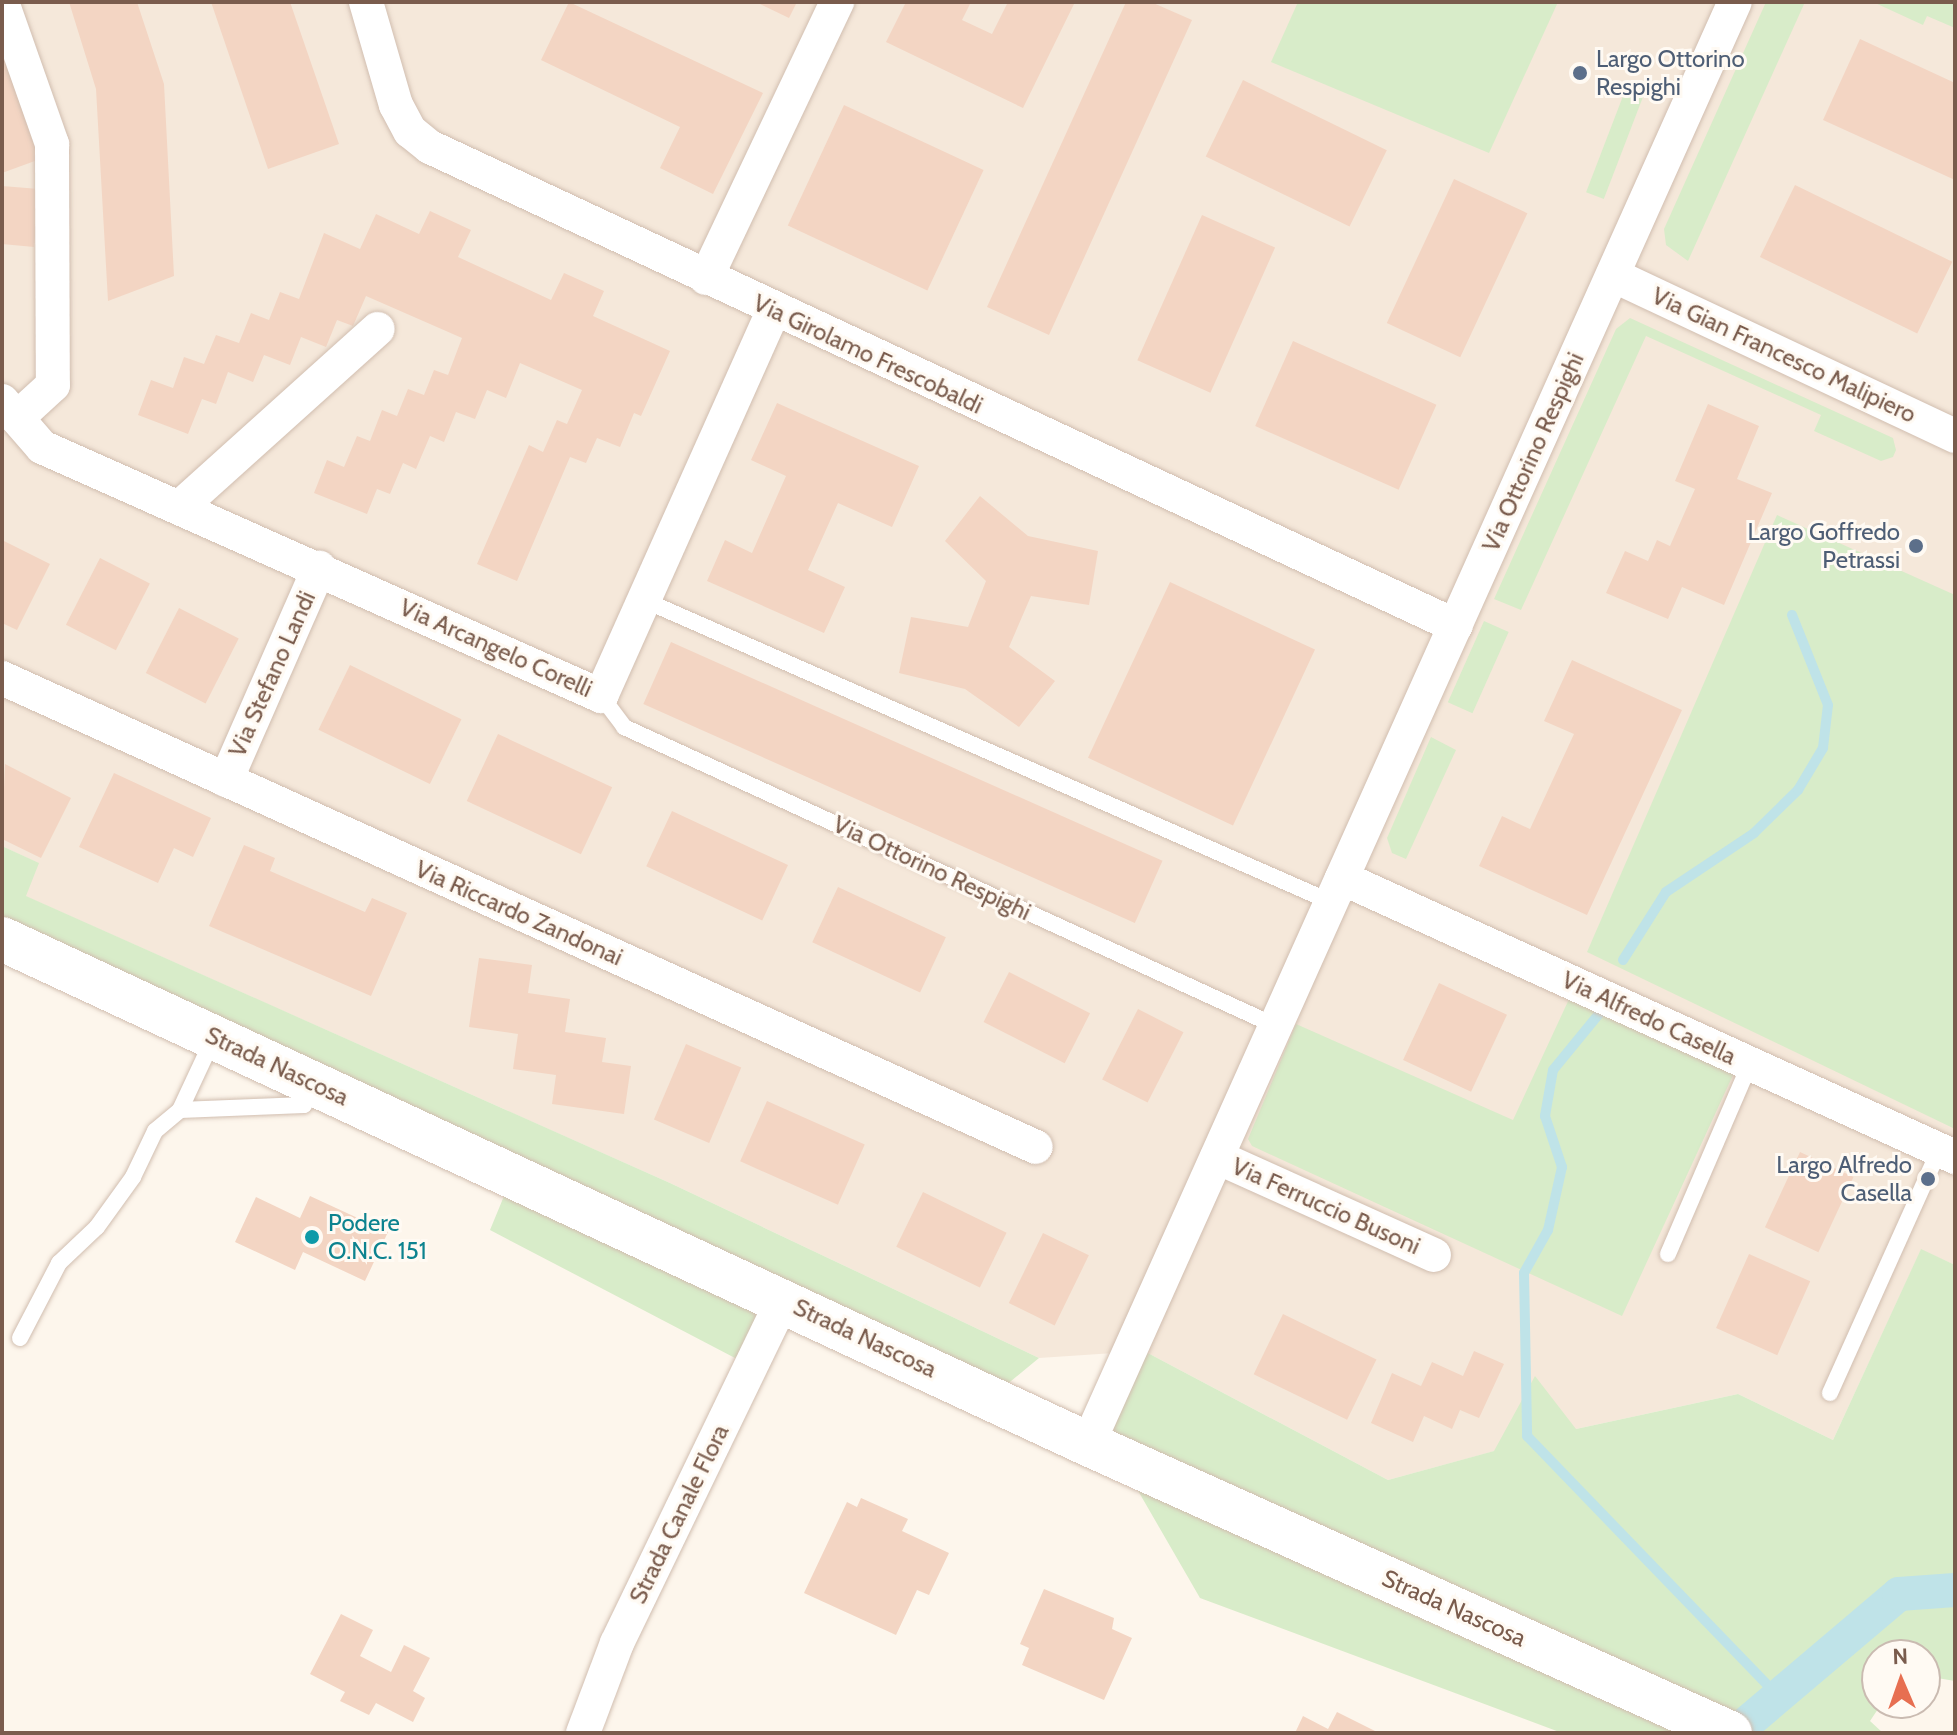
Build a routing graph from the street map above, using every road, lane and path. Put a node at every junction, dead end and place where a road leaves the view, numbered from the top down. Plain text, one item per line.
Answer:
1 (2, 2) edge
2 (366, 2) edge
3 (837, 2) edge
4 (1735, 2) edge
5 (1613, 275) junction
6 (706, 278) junction
7 (774, 310) junction
8 (378, 329) dead end
9 (9, 409) edge
10 (1955, 436) edge
11 (180, 507) junction
12 (319, 568) junction
13 (644, 600) junction
14 (1456, 626) junction
15 (2, 678) edge
16 (601, 696) junction
17 (226, 780) junction
18 (1337, 890) junction
19 (2, 939) edge
20 (1276, 1026) junction
21 (214, 1036) junction
22 (1750, 1064) junction
23 (313, 1084) junction
24 (180, 1110) junction
25 (1036, 1147) dead end
26 (1947, 1154) edge
27 (1217, 1157) junction
28 (1668, 1254) dead end
29 (1434, 1255) dead end
30 (783, 1299) junction
31 (20, 1338) dead end
32 (1830, 1393) dead end
33 (1088, 1444) junction
34 (583, 1733) edge
35 (1730, 1733) edge

1 - 9 street, Via Arcangelo Corelli
2 - 6 street, Via Girolamo Frescobaldi
3 - 6 street
4 - 5 street, Via Ottorino Respighi
5 - 10 street, Via Gian Francesco Malipiero
5 - 14 street, Via Ottorino Respighi
6 - 7 street, Via Girolamo Frescobaldi
7 - 13 street, Via Arcangelo Corelli
7 - 14 street, Via Girolamo Frescobaldi
8 - 11 street
9 - 11 street, Via Arcangelo Corelli
11 - 12 street, Via Arcangelo Corelli
12 - 16 street, Via Arcangelo Corelli
12 - 17 street, Via Stefano Landi
13 - 16 street, Via Arcangelo Corelli
13 - 18 lane
14 - 18 street, Via Ottorino Respighi
15 - 17 street, Via Riccardo Zandonai
16 - 20 lane, Via Ottorino Respighi
17 - 25 street, Via Riccardo Zandonai
18 - 20 street, Via Ottorino Respighi
18 - 22 street, Via Alfredo Casella
19 - 21 street, Strada Nascosa
20 - 27 street, Via Ottorino Respighi
21 - 23 street, Strada Nascosa
21 - 24 lane
22 - 26 street, Via Alfredo Casella
22 - 28 lane
23 - 24 lane
23 - 30 street, Strada Nascosa
24 - 31 lane
26 - 32 lane
27 - 29 street, Via Ferruccio Busoni
27 - 33 street, Via Ottorino Respighi
30 - 33 street, Strada Nascosa
30 - 34 street, Strada Canale Flora
33 - 35 street, Strada Nascosa

